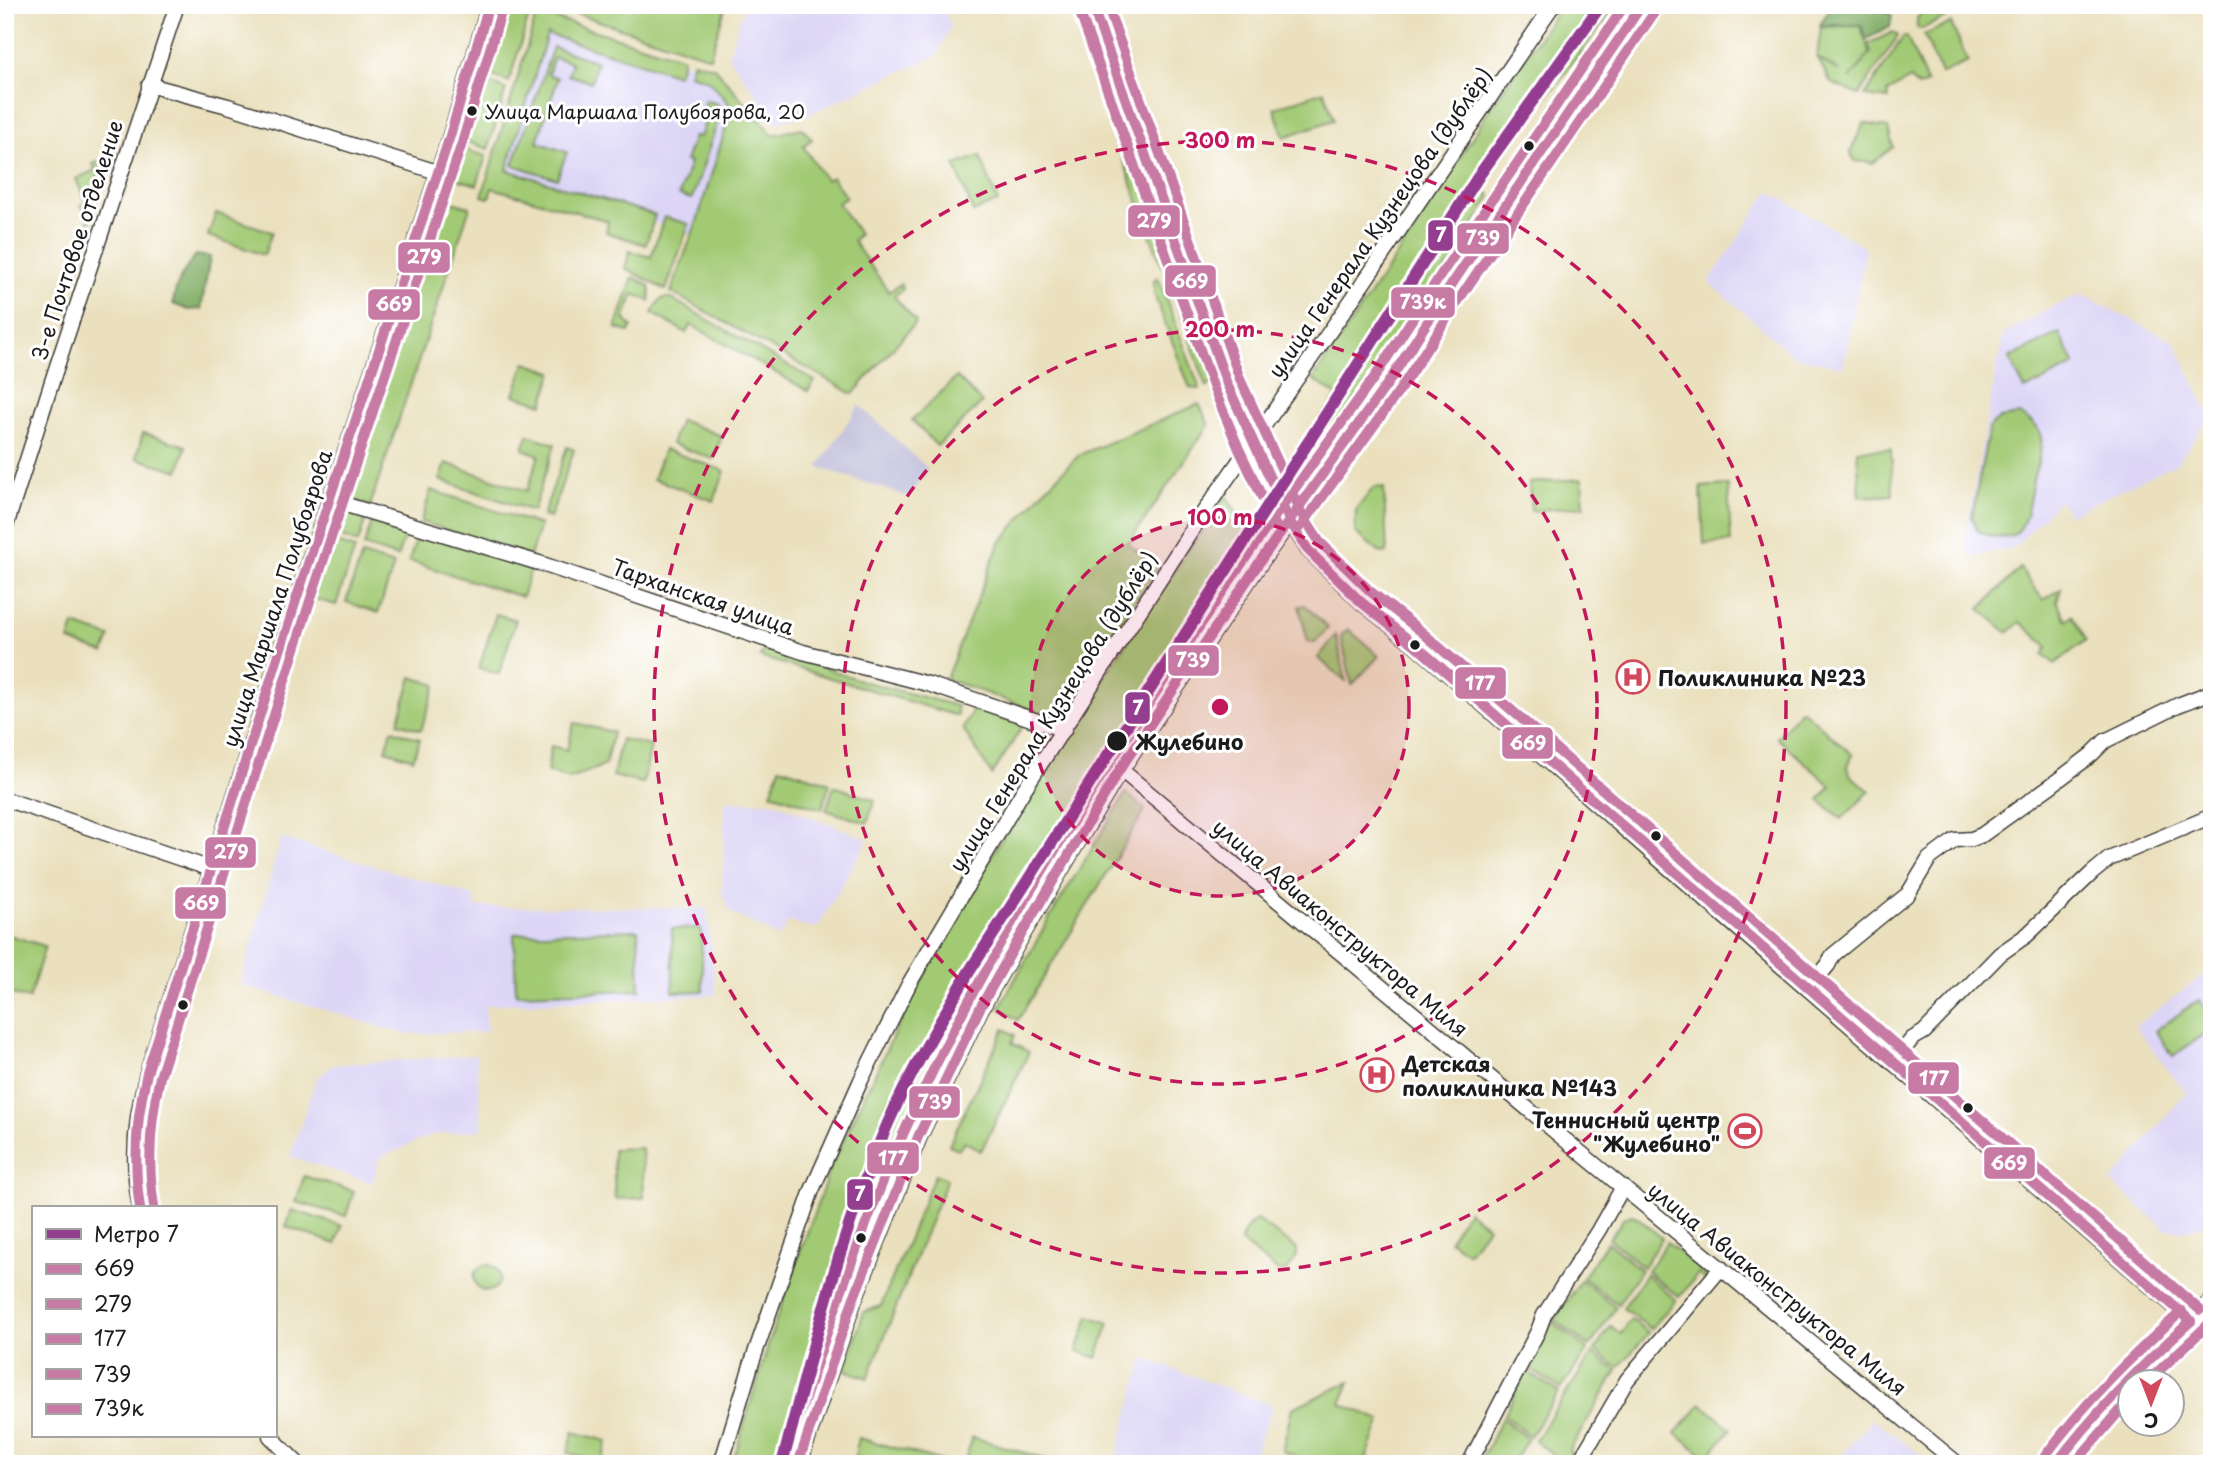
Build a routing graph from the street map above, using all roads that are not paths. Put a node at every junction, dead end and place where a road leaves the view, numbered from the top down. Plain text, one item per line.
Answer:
1 (177, 5) edge
2 (489, 5) edge
3 (1093, 5) edge
4 (1553, 5) edge
5 (1642, 5) edge
6 (149, 85) junction
7 (437, 173) junction
8 (1252, 443) junction
9 (330, 500) junction
10 (1289, 520) junction
11 (5, 528) edge
12 (2212, 692) edge
13 (1064, 730) junction
14 (1120, 769) junction
15 (5, 799) edge
16 (2212, 816) edge
17 (211, 869) junction
18 (1808, 989) junction
19 (1893, 1063) junction
20 (1623, 1188) junction
21 (140, 1206) edge
22 (1721, 1268) junction
23 (2212, 1302) edge
24 (2191, 1321) junction
25 (272, 1438) edge
26 (298, 1464) edge
27 (721, 1464) edge
28 (798, 1464) edge
29 (1469, 1464) edge
30 (1578, 1464) edge
31 (1958, 1464) edge
32 (2056, 1464) edge

1 - 6 street, 3-е Почтовое отделение
2 - 7 street, улица Маршала Полубоярова
3 - 8 street
4 - 8 street, улица Генерала Кузнецова (дублёр)
5 - 10 main road
6 - 7 street
6 - 11 street, 3-е Почтовое отделение
7 - 9 street, улица Маршала Полубоярова
8 - 10 street
8 - 13 street, улица Генерала Кузнецова (дублёр)
9 - 13 street, Тарханская улица
9 - 17 street, улица Маршала Полубоярова
10 - 14 main road
10 - 18 street
12 - 18 street
13 - 27 street, улица Генерала Кузнецова (дублёр)
14 - 20 street, улица Авиаконструктора Миля
14 - 28 main road
15 - 17 street
16 - 19 street
17 - 21 street, улица Маршала Полубоярова
18 - 19 street
19 - 24 street
20 - 22 street, улица Авиаконструктора Миля
20 - 29 street
22 - 30 street
22 - 31 street, улица Авиаконструктора Миля
23 - 24 main road
24 - 32 main road
25 - 26 street

